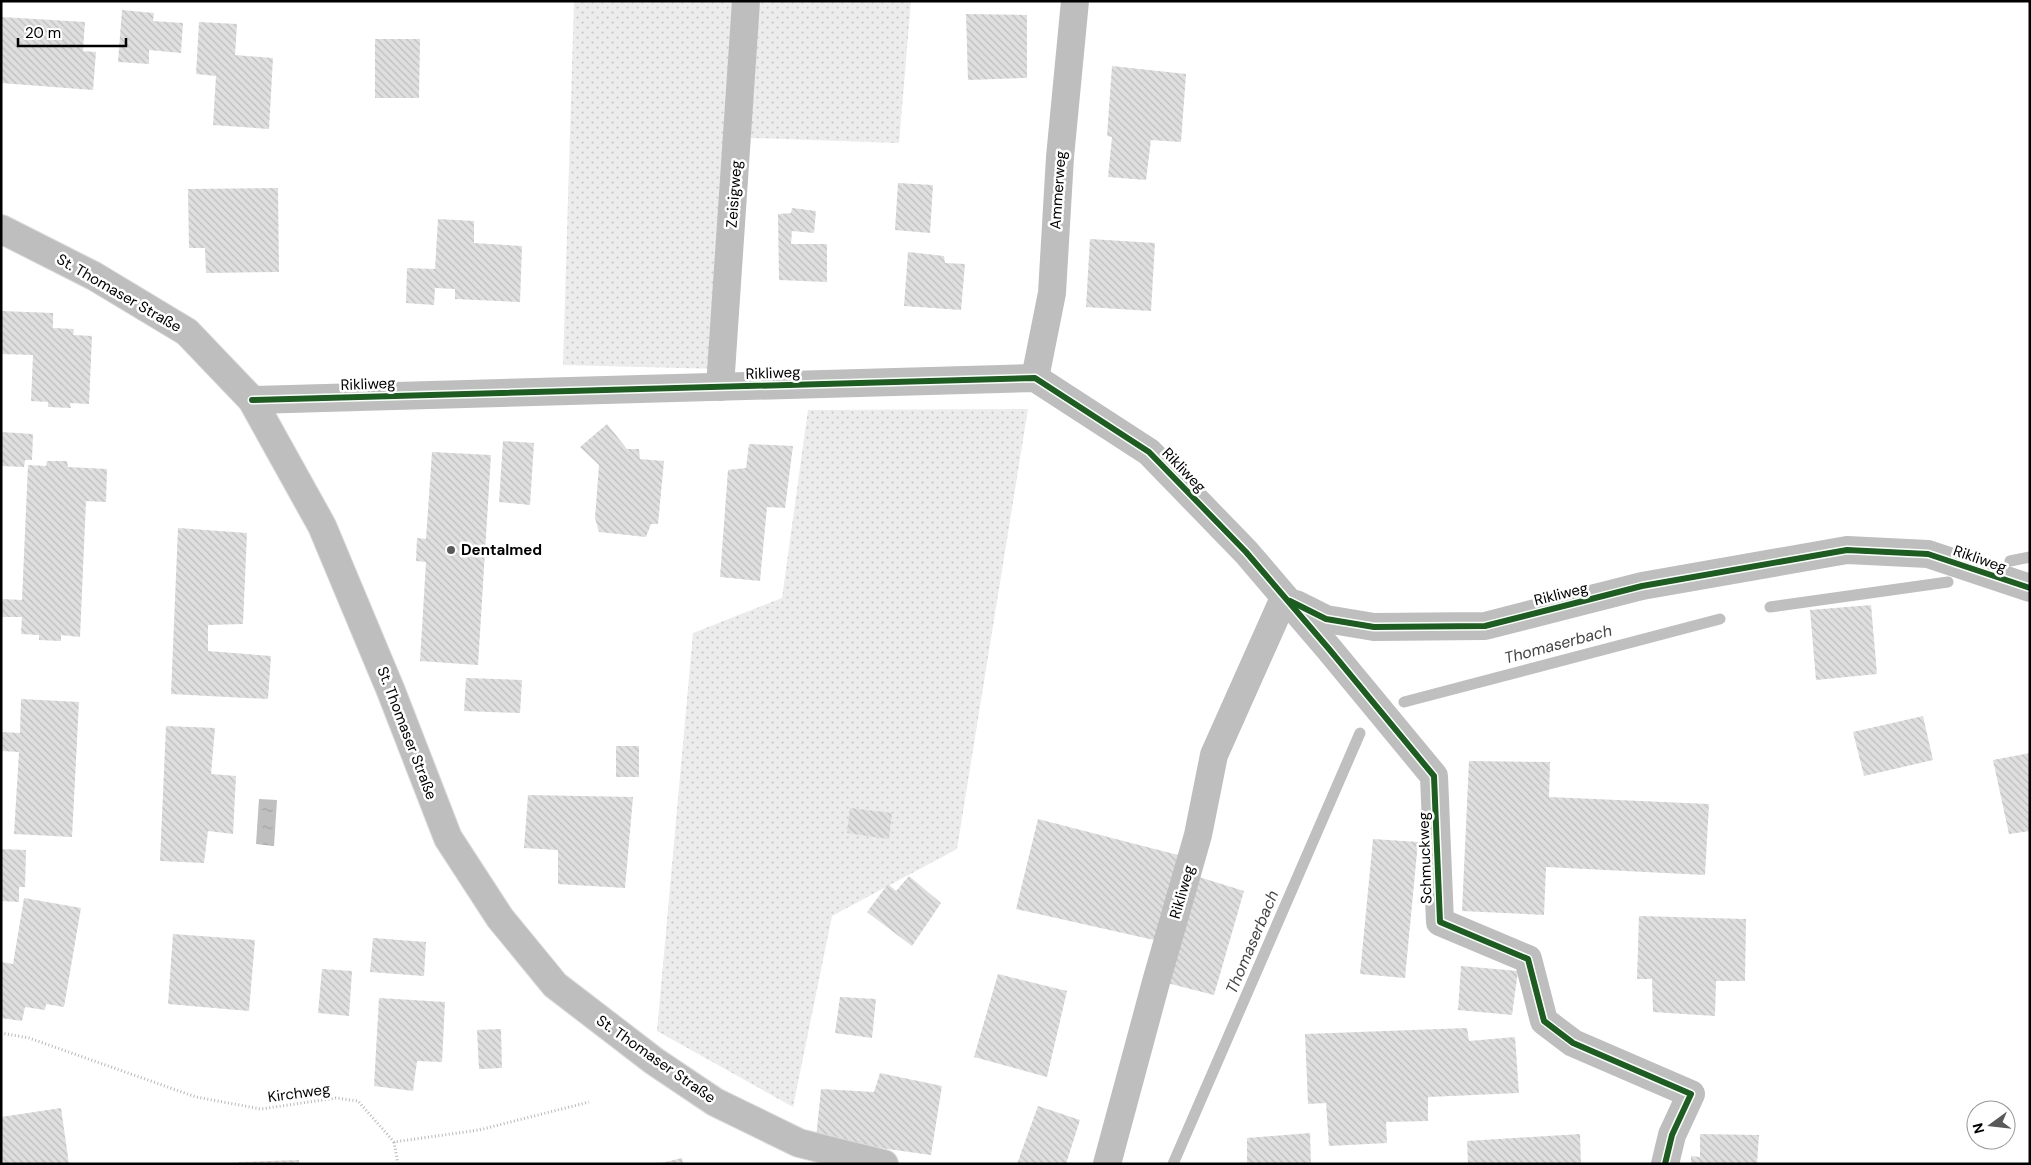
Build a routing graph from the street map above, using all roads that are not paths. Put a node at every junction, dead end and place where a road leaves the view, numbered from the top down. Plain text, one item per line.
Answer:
1 (746, 1) edge
2 (1075, 1) edge
3 (1, 229) edge
4 (1035, 378) junction
5 (720, 387) junction
6 (252, 400) junction
7 (2030, 588) edge
8 (1284, 598) junction
9 (884, 1164) edge
10 (1107, 1164) edge
11 (1665, 1164) edge

1 - 5 street, Zeisigweg
2 - 4 street, Ammerweg
3 - 6 street, St. Thomaser Straße
4 - 5 street, Rikliweg
4 - 8 street, Rikliweg
5 - 6 street, Rikliweg
6 - 9 street, St. Thomaser Straße
7 - 8 street, Rikliweg
8 - 10 street, Rikliweg
8 - 11 street, Schmuckweg

